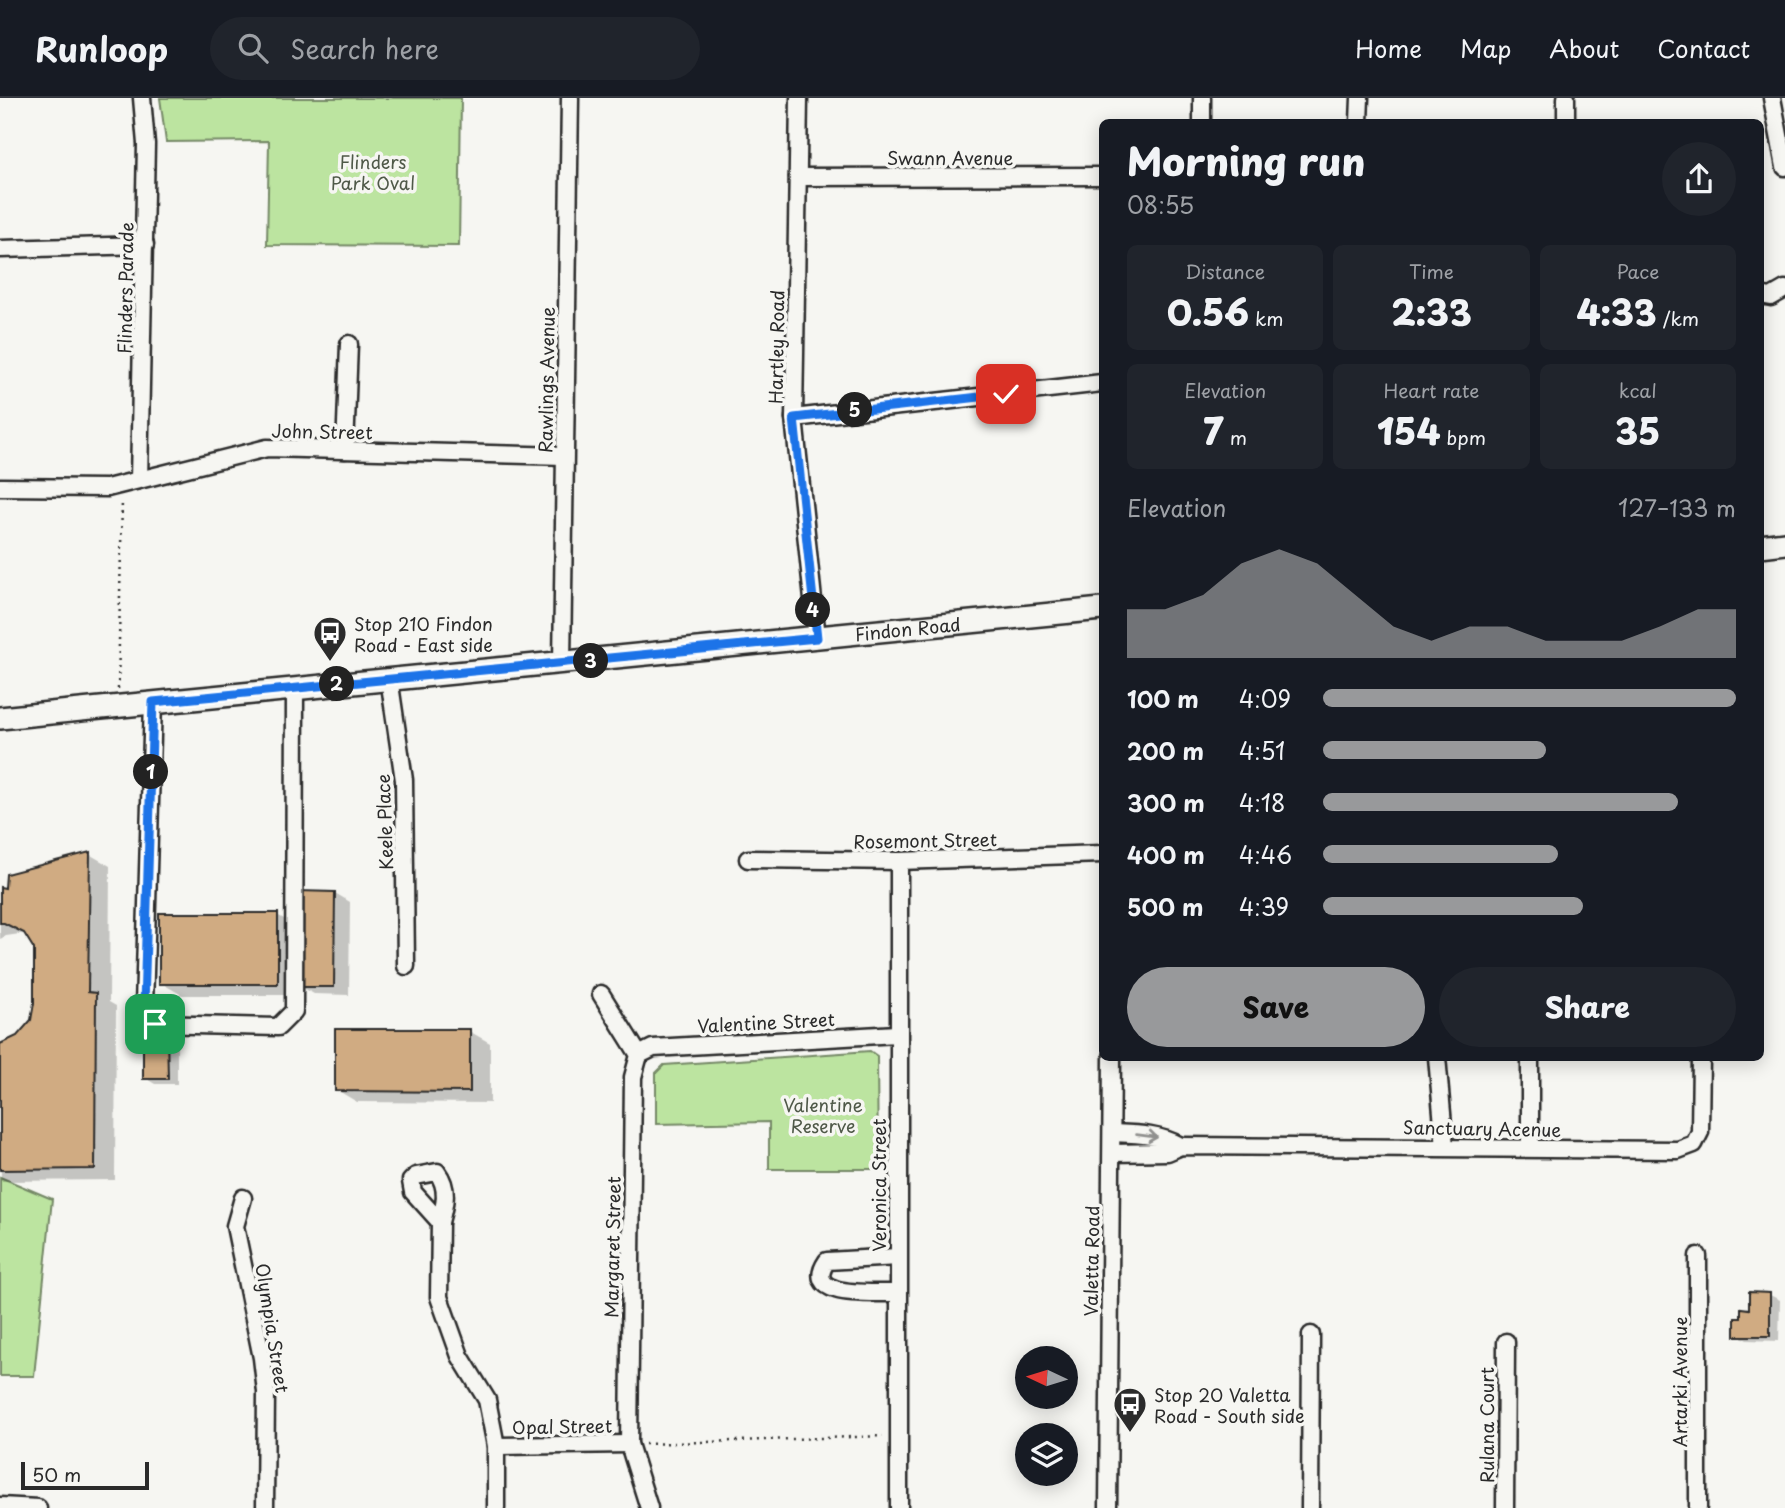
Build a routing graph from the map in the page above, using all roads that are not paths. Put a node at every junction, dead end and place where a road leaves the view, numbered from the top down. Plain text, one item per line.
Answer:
1 (142, 98) edge
2 (570, 98) edge
3 (799, 98) edge
4 (1202, 98) edge
5 (1360, 98) edge
6 (1566, 98) edge
7 (1772, 98) edge
8 (1202, 119) edge
9 (1359, 119) edge
10 (1566, 119) edge
11 (1785, 167) edge
12 (1099, 176) edge
13 (798, 177) junction
14 (145, 245) junction
15 (0, 249) edge
16 (1785, 289) edge
17 (1764, 296) edge
18 (349, 344) dead end
19 (1099, 383) edge
20 (794, 418) junction
21 (345, 450) junction
22 (565, 456) junction
23 (139, 480) junction
24 (0, 487) edge
25 (1785, 543) edge
26 (1764, 546) edge
27 (1099, 609) edge
28 (817, 638) junction
29 (562, 664) junction
30 (389, 678) junction
31 (295, 688) junction
32 (153, 702) junction
33 (0, 718) edge
34 (1099, 854) edge
35 (748, 859) dead end
36 (899, 861) junction
37 (406, 965) dead end
38 (601, 994) dead end
39 (897, 1034) junction
40 (639, 1055) junction
41 (1112, 1061) edge
42 (1437, 1061) edge
43 (1530, 1061) edge
44 (1701, 1061) edge
45 (1112, 1133) junction
46 (1181, 1146) junction
47 (1446, 1147) junction
48 (1530, 1148) junction
49 (1112, 1153) junction
50 (243, 1198) dead end
51 (440, 1222) dead end
52 (1698, 1255) dead end
53 (898, 1257) junction
54 (898, 1293) junction
55 (1311, 1335) dead end
56 (1506, 1342) dead end
57 (629, 1444) junction
58 (496, 1446) junction
59 (0, 1506) edge
60 (38, 1508) edge
61 (265, 1508) edge
62 (496, 1508) edge
63 (649, 1508) edge
64 (899, 1508) edge
65 (1108, 1508) edge
66 (1310, 1508) edge
67 (1505, 1508) edge
68 (1698, 1508) edge

1 - 14 street, Flinders Parade
2 - 22 street, Rawlings Avenue
3 - 13 street, Hartley Road
4 - 8 street
5 - 9 street
6 - 10 street
7 - 11 street
12 - 13 street, Swann Avenue
13 - 20 street, Hartley Road
14 - 15 street
14 - 23 street, Flinders Parade
16 - 17 street
18 - 21 street
19 - 20 street
20 - 28 street, Hartley Road
21 - 22 street, John Street
21 - 23 street, John Street
22 - 29 street, Rawlings Avenue
23 - 24 street, John Street
25 - 26 main road
27 - 28 main road, Findon Road
28 - 29 main road, Findon Road
29 - 30 main road, Findon Road
30 - 31 main road, Findon Road
30 - 37 street, Keele Place
31 - 32 main road, Findon Road
31 - 32 street
32 - 33 main road, Findon Road
34 - 36 street, Rosemont Street
35 - 36 street, Rosemont Street
36 - 39 street, Veronica Street
38 - 40 street
39 - 40 street, Valentine Street
39 - 53 street, Veronica Street
40 - 57 street, Margaret Street
41 - 45 street, Valetta Road
42 - 47 street
43 - 48 street
44 - 48 street, Sanctuary Acenue
45 -> 46 street, Sanctuary Acenue
45 - 49 street, Valetta Road
46 - 47 street, Sanctuary Acenue
46 - 49 street, Sanctuary Acenue
47 - 48 street, Sanctuary Acenue
49 - 65 street, Valetta Road
50 - 61 street, Olympia Street
51 - 58 street
52 - 68 street, Artarki Avenue
53 - 54 street, Veronica Street
53 - 54 street
54 - 64 street, Veronica Street
55 - 66 street
56 - 67 street, Rulana Court
57 - 58 street, Opal Street
57 - 63 street, Margaret Street
58 - 62 street
59 - 60 street

